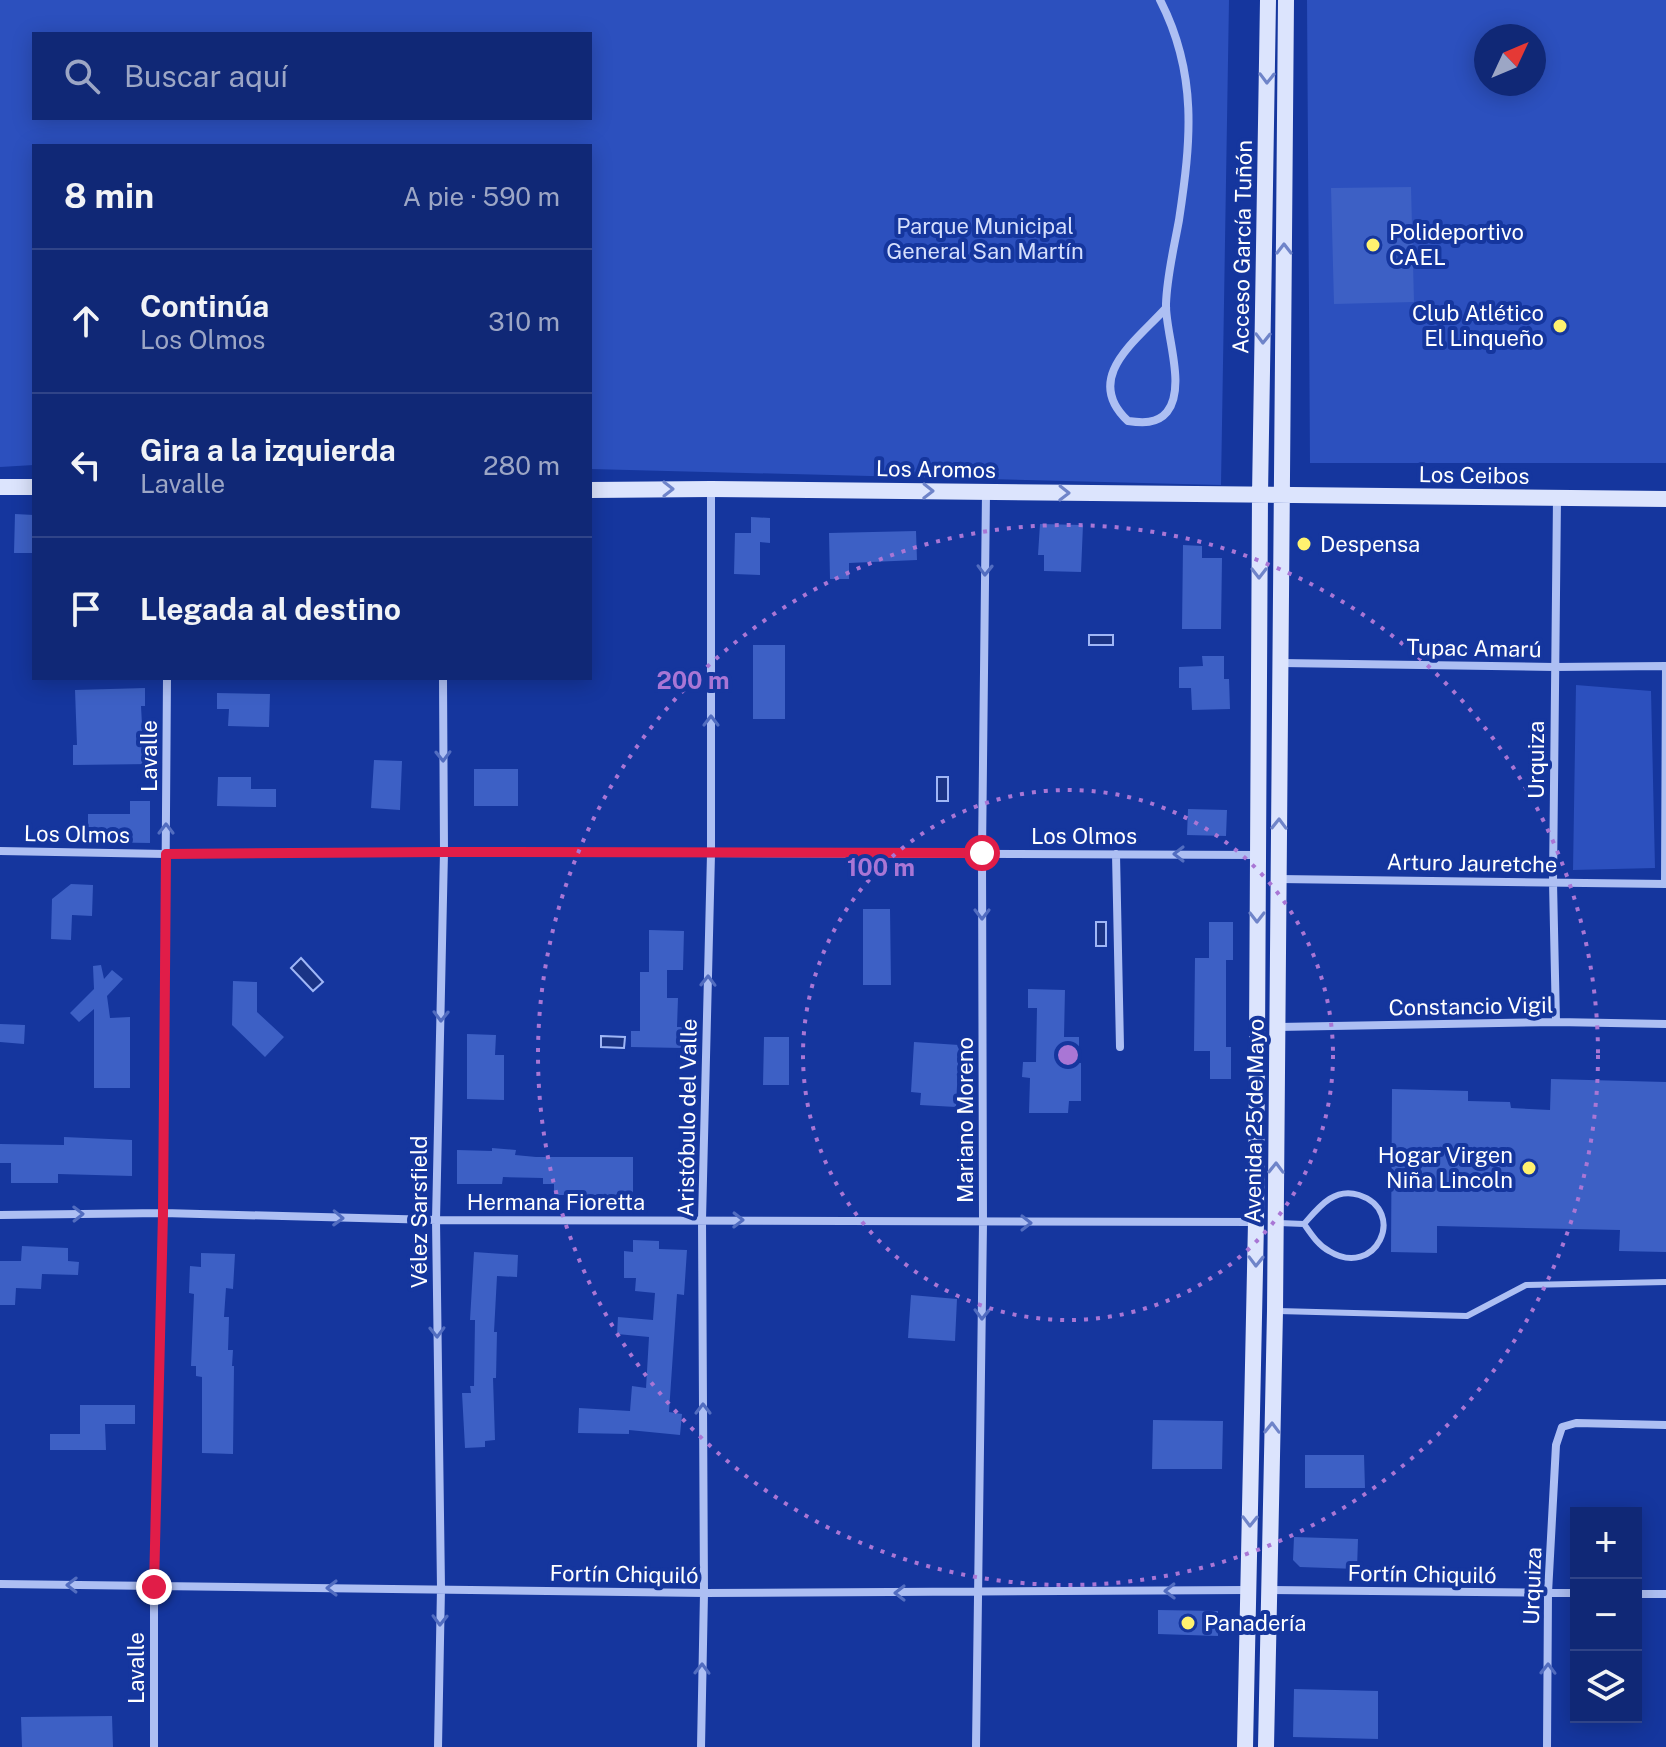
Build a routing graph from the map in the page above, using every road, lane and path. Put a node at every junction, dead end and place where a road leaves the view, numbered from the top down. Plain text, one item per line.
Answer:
1 (1160, 0) edge
2 (1268, 0) edge
3 (1286, 0) edge
4 (1166, 308) junction
5 (0, 487) edge
6 (32, 487) edge
7 (711, 489) junction
8 (592, 490) edge
9 (986, 492) junction
10 (1260, 495) junction
11 (1282, 495) junction
12 (1557, 498) junction
13 (1666, 499) edge
14 (1281, 663) junction
15 (1666, 666) edge
16 (1554, 667) junction
17 (167, 680) edge
18 (443, 680) edge
19 (0, 851) edge
20 (444, 852) junction
21 (982, 853) junction
22 (166, 854) junction
23 (711, 854) junction
24 (1116, 854) junction
25 (1257, 855) junction
26 (1279, 855) junction
27 (1257, 879) junction
28 (1278, 879) junction
29 (1553, 882) junction
30 (1666, 884) edge
31 (1556, 1022) junction
32 (1666, 1024) edge
33 (1277, 1027) junction
34 (1120, 1047) dead end
35 (163, 1213) junction
36 (0, 1215) edge
37 (436, 1220) junction
38 (702, 1220) junction
39 (1256, 1222) junction
40 (983, 1223) junction
41 (1275, 1223) junction
42 (1304, 1224) junction
43 (1666, 1282) edge
44 (1275, 1311) junction
45 (1666, 1425) edge
46 (0, 1584) edge
47 (154, 1587) junction
48 (441, 1588) junction
49 (1248, 1590) junction
50 (1268, 1590) junction
51 (704, 1593) junction
52 (978, 1593) junction
53 (1548, 1593) junction
54 (1570, 1593) edge
55 (1642, 1594) edge
56 (1666, 1594) edge
57 (154, 1747) edge
58 (438, 1747) edge
59 (701, 1747) edge
60 (976, 1747) edge
61 (1245, 1747) edge
62 (1266, 1747) edge
63 (1547, 1747) edge

1 - 4 street
2 -> 10 main road, Acceso García Tuñón
11 -> 3 main road, Acceso García Tuñón
4 - 4 street
5 - 6 main road
8 -> 7 main road, Los Aromos
7 -> 9 main road, Los Aromos
23 -> 7 street, Aristóbulo del Valle
9 -> 10 main road, Los Aromos
9 -> 21 street, Mariano Moreno
10 - 11 main road, Los Aromos
10 -> 25 main road, Avenida 25 de Mayo
11 - 12 main road, Los Ceibos
11 - 14 main road, Avenida 25 de Mayo
12 - 13 main road, Los Ceibos
12 - 16 street, Urquiza
14 - 16 street, Tupac Amarú
26 -> 14 main road, Avenida 25 de Mayo
15 - 16 street, Tupac Amarú
15 - 30 street
16 - 29 street, Urquiza
22 -> 17 street, Lavalle
18 -> 20 street, Vélez Sarsfield
19 - 22 street, Los Olmos
20 - 22 street, Los Olmos
20 - 23 street, Los Olmos
20 -> 37 street, Vélez Sarsfield
21 - 23 street, Los Olmos
21 - 24 street, Los Olmos
21 -> 40 street, Mariano Moreno
22 - 35 street, Lavalle
38 -> 23 street, Aristóbulo del Valle
25 -> 24 street, Los Olmos
24 - 34 street
25 - 26 main road
25 - 27 main road, Avenida 25 de Mayo
26 - 28 main road, Avenida 25 de Mayo
27 - 28 main road
27 -> 39 main road, Avenida 25 de Mayo
28 - 29 street, Arturo Jauretche
28 - 33 main road, Avenida 25 de Mayo
29 - 30 street, Arturo Jauretche
29 - 31 street, Urquiza
31 - 32 street, Constancio Vigil
31 - 33 street, Constancio Vigil
41 -> 33 main road, Avenida 25 de Mayo
36 -> 35 street, Hermana Fioretta
35 -> 37 street, Hermana Fioretta
35 - 47 street, Lavalle
37 - 38 street, Hermana Fioretta
37 -> 48 street, Vélez Sarsfield
38 -> 40 street, Hermana Fioretta
51 -> 38 street, Aristóbulo del Valle
40 -> 39 street, Hermana Fioretta
39 - 41 main road
39 -> 49 main road, Avenida 25 de Mayo
40 -> 52 street, Mariano Moreno
41 - 42 lane
41 - 44 main road, Avenida 25 de Mayo
42 - 42 lane
43 - 44 lane
50 -> 44 main road, Avenida 25 de Mayo
45 - 53 street, Urquiza
47 -> 46 street, Fortín Chiquiló
48 -> 47 street, Fortín Chiquiló
47 - 57 street, Lavalle
48 - 51 street, Fortín Chiquiló
48 -> 58 street, Vélez Sarsfield
49 - 50 main road
49 -> 52 street, Fortín Chiquiló
49 - 61 main road, Avenida 25 de Mayo
50 - 53 street, Fortín Chiquiló
50 - 62 main road, Avenida 25 de Mayo
52 -> 51 street, Fortín Chiquiló
59 -> 51 street, Aristóbulo del Valle
52 - 60 street, Mariano Moreno
53 - 54 street, Fortín Chiquiló
63 -> 53 street, Urquiza
55 - 56 street

